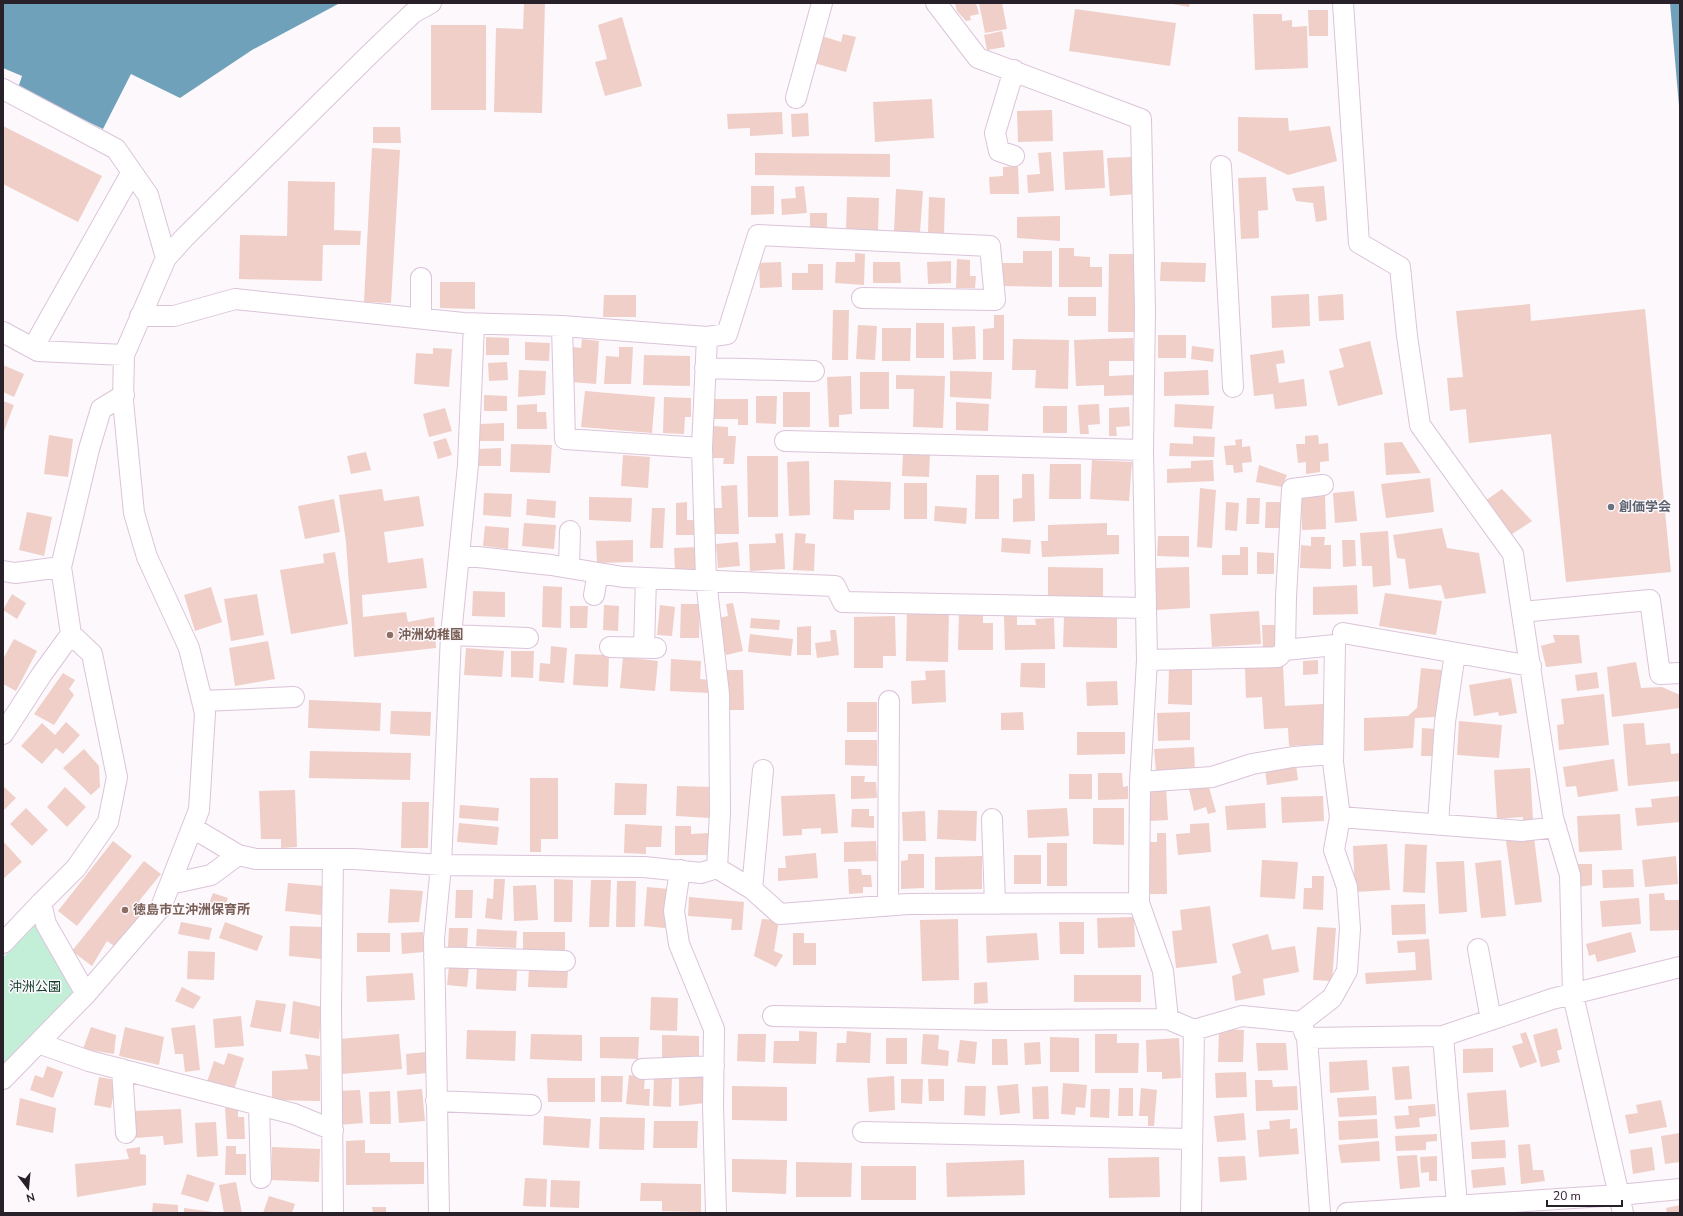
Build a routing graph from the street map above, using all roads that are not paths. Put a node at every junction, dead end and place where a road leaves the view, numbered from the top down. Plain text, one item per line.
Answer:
1 (431, 3) edge
2 (822, 3) edge
3 (936, 3) edge
4 (1344, 3) edge
5 (1014, 70) junction
6 (3, 89) edge
7 (796, 98) dead end
8 (1014, 156) dead end
9 (1221, 166) dead end
10 (132, 172) junction
11 (166, 258) junction
12 (421, 278) dead end
13 (862, 298) dead end
14 (140, 316) junction
15 (421, 318) junction
16 (474, 324) junction
17 (562, 326) junction
18 (3, 332) edge
19 (707, 337) junction
20 (33, 348) junction
21 (124, 355) junction
22 (705, 368) junction
23 (814, 371) dead end
24 (1233, 387) dead end
25 (124, 395) junction
26 (784, 441) dead end
27 (702, 448) junction
28 (1143, 450) junction
29 (1323, 485) dead end
30 (570, 532) dead end
31 (459, 555) junction
32 (61, 567) junction
33 (569, 568) junction
34 (3, 571) edge
35 (598, 573) junction
36 (646, 578) junction
37 (706, 580) junction
38 (594, 595) dead end
39 (1146, 608) junction
40 (1522, 612) junction
41 (1343, 633) dead end
42 (71, 634) junction
43 (451, 635) junction
44 (528, 638) dead end
45 (610, 647) dead end
46 (1286, 650) junction
47 (1455, 653) junction
48 (1147, 660) junction
49 (1531, 666) junction
50 (1680, 673) edge
51 (294, 697) dead end
52 (202, 701) junction
53 (889, 701) dead end
54 (3, 734) edge
55 (1333, 754) junction
56 (763, 770) dead end
57 (1140, 782) junction
58 (1340, 817) junction
59 (992, 819) dead end
60 (1438, 824) junction
61 (1556, 827) junction
62 (193, 828) junction
63 (238, 855) junction
64 (334, 859) junction
65 (441, 865) junction
66 (718, 868) junction
67 (680, 870) junction
68 (170, 884) junction
69 (752, 889) junction
70 (41, 903) junction
71 (1139, 903) junction
72 (995, 904) junction
73 (888, 906) junction
74 (3, 943) edge
75 (1478, 949) dead end
76 (434, 957) junction
77 (565, 961) dead end
78 (1680, 966) edge
79 (86, 994) junction
80 (1573, 995) junction
81 (773, 1016) dead end
82 (1168, 1019) junction
83 (1491, 1020) junction
84 (1194, 1030) junction
85 (1304, 1030) junction
86 (1443, 1036) junction
87 (38, 1043) junction
88 (714, 1066) junction
89 (122, 1069) junction
90 (642, 1069) dead end
91 (3, 1079) edge
92 (436, 1101) junction
93 (260, 1105) junction
94 (531, 1105) dead end
95 (333, 1130) junction
96 (863, 1132) dead end
97 (126, 1133) dead end
98 (1192, 1139) junction
99 (261, 1178) dead end
100 (1680, 1189) edge
101 (1621, 1204) edge
102 (1457, 1205) junction
103 (1497, 1208) edge
104 (333, 1213) edge
105 (439, 1213) edge
106 (716, 1213) edge
107 (1191, 1213) edge
108 (1320, 1213) edge
109 (1347, 1213) edge

1 - 11 street
2 - 7 street
3 - 5 street
4 - 40 street
5 - 8 street
5 - 28 street
6 - 10 street
9 - 24 street
10 - 11 street
10 - 20 street
11 - 14 street
12 - 15 street
13 - 19 street
14 - 15 street
14 - 21 street
15 - 16 street
16 - 17 street
16 - 31 street
17 - 19 street
17 - 27 street
18 - 20 street
19 - 22 street
20 - 21 street
21 - 25 street
22 - 23 street
22 - 27 street
25 - 32 street
25 - 52 street
26 - 28 street
27 - 37 street
28 - 39 street
29 - 46 street
30 - 33 street
31 - 33 street
31 - 43 street
32 - 34 street
32 - 42 street
33 - 35 street
35 - 36 street
35 - 38 street
36 - 37 street
36 - 45 street
37 - 39 street
37 - 66 street
39 - 48 street
40 - 49 street
40 - 50 street
41 - 47 street
42 - 54 street
42 - 70 street
43 - 44 street
43 - 65 street
46 - 48 street
46 - 55 street
47 - 49 street
47 - 60 street
48 - 57 street
49 - 61 street
51 - 52 street
52 - 62 street
53 - 73 street
55 - 57 street
55 - 58 street
56 - 69 street
57 - 71 street
58 - 60 street
58 - 85 street
59 - 72 street
60 - 61 street
61 - 80 street
62 - 63 street
62 - 68 street
63 - 64 street
63 - 68 street
64 - 65 street
64 - 95 street
65 - 67 street
65 - 76 street
66 - 67 street
66 - 69 street
67 - 88 street
68 - 79 street
69 - 73 street
70 - 74 street
70 - 79 street
71 - 72 street
71 - 82 street
72 - 73 street
75 - 83 street
76 - 77 street
76 - 92 street
78 - 80 street
79 - 87 street
80 - 83 street
80 - 101 street
81 - 82 street
82 - 84 street
83 - 86 street
84 - 85 street
84 - 98 street
85 - 86 street
85 - 108 street
86 - 102 street
87 - 89 street
87 - 91 street
88 - 90 street
88 - 106 street
89 - 93 street
89 - 97 street
92 - 94 street
92 - 105 street
93 - 95 street
93 - 99 street
95 - 104 street
96 - 98 street
98 - 107 street
100 - 101 street
101 - 103 street
102 - 103 street
102 - 109 street

